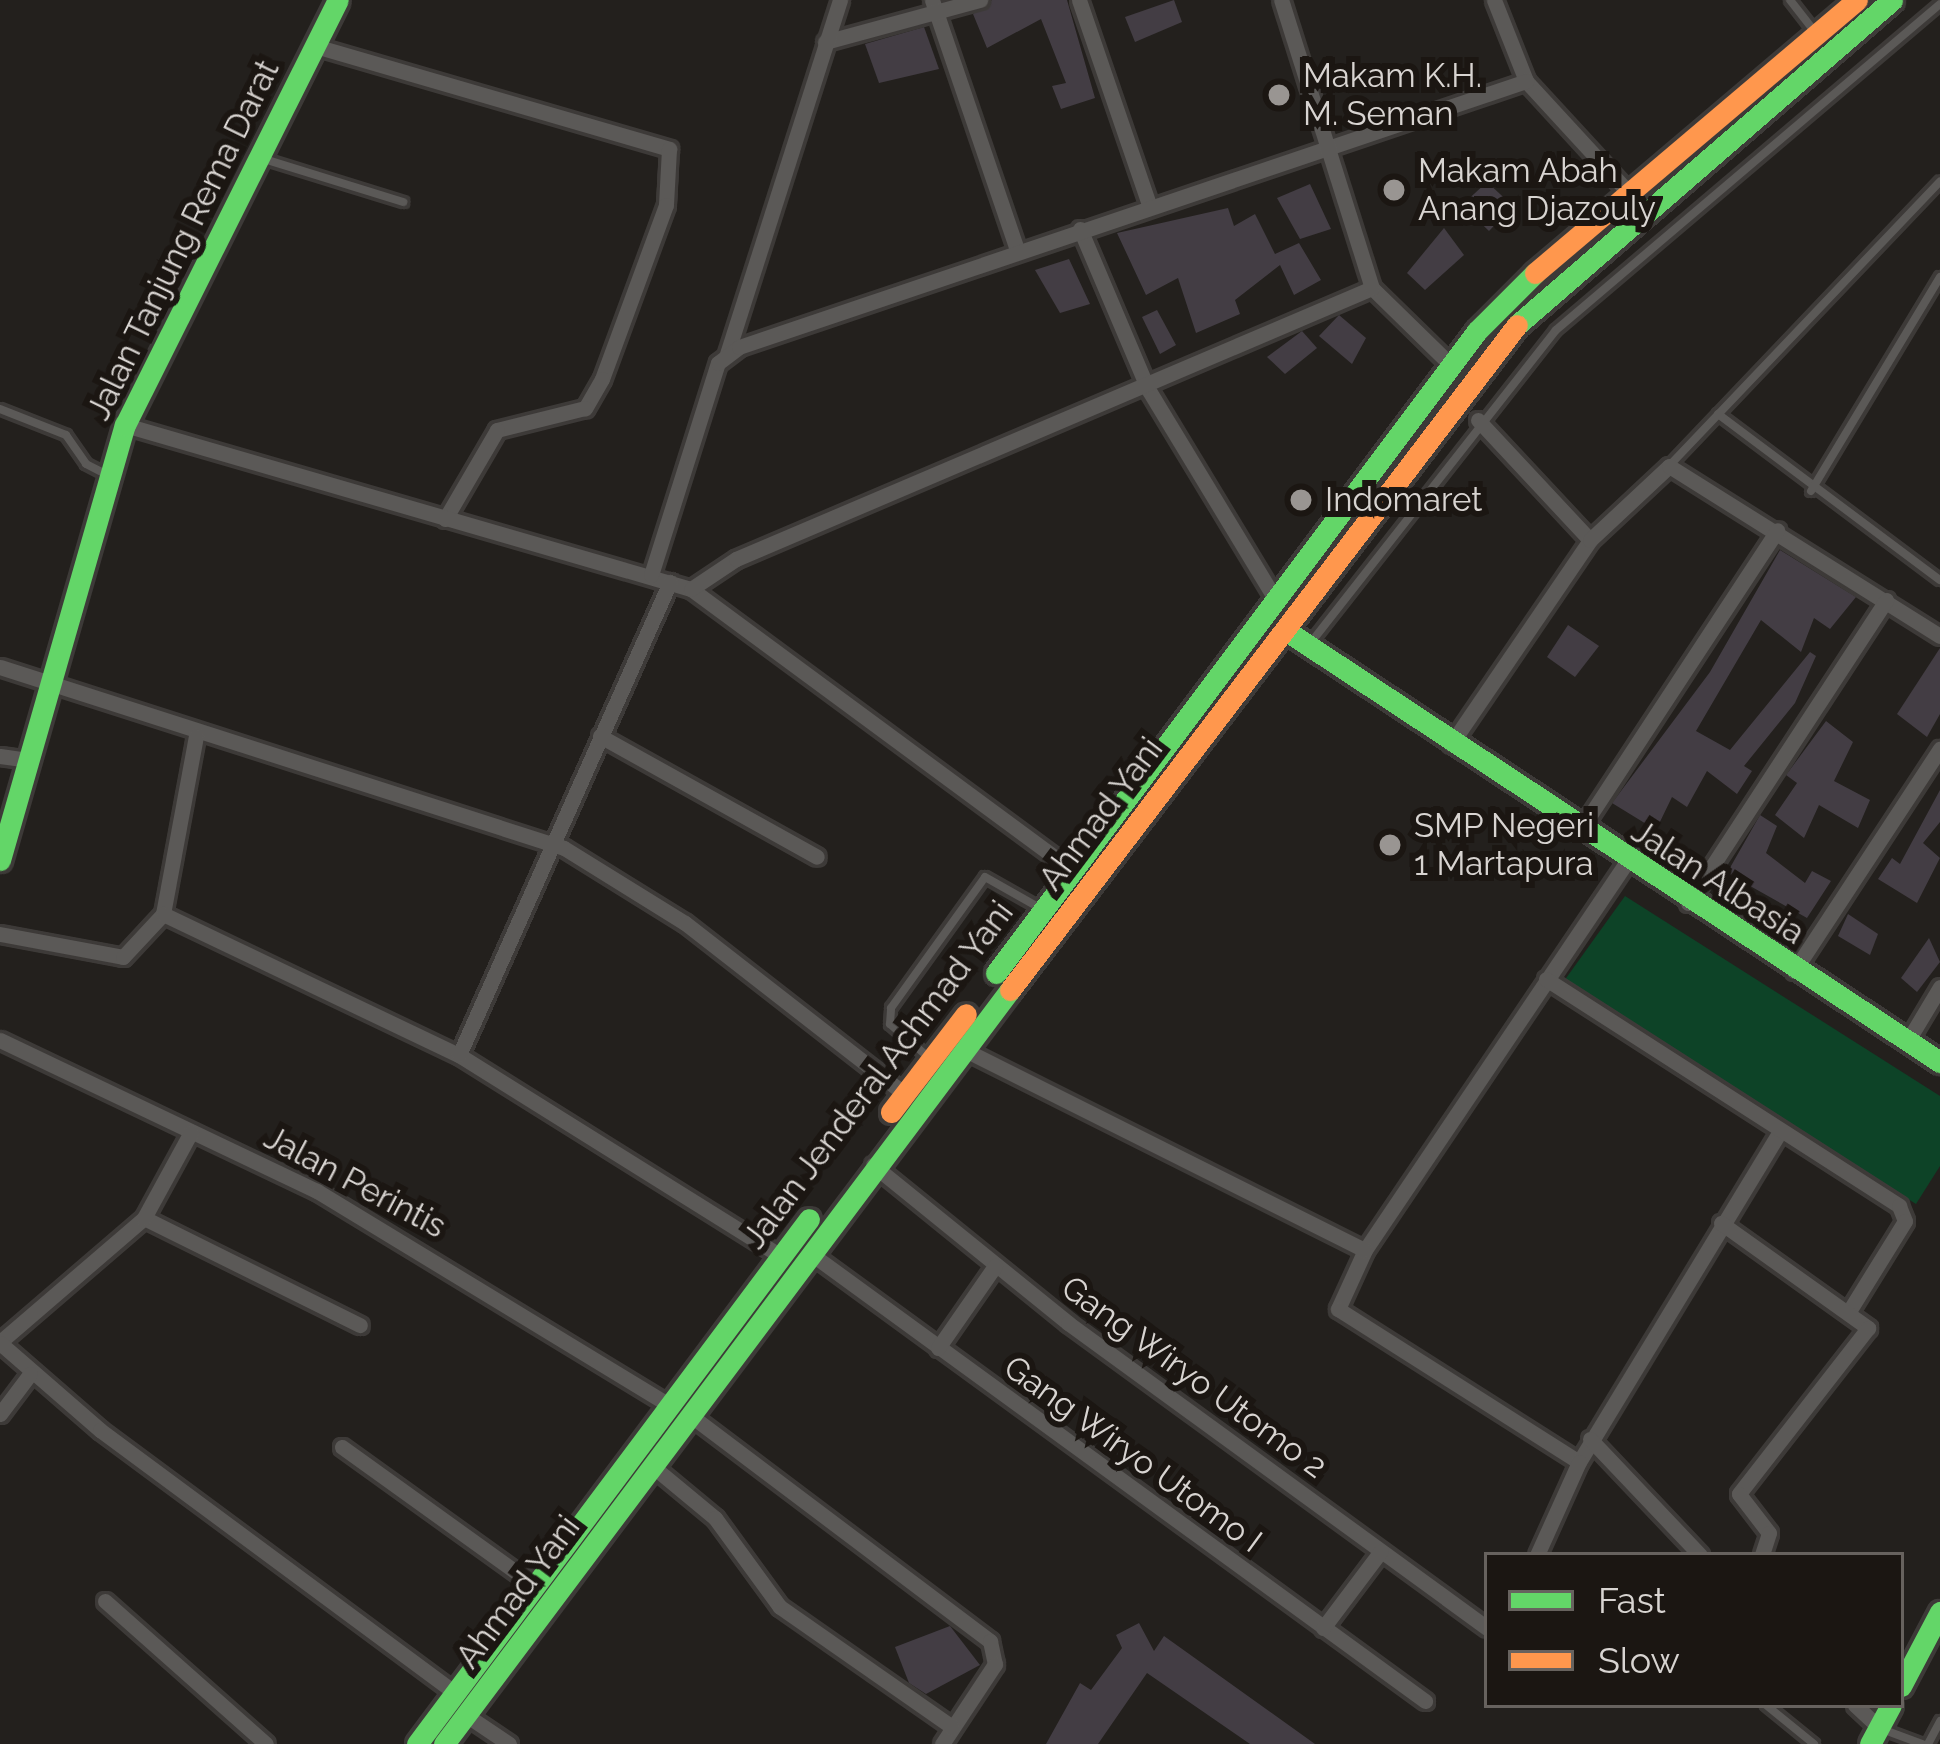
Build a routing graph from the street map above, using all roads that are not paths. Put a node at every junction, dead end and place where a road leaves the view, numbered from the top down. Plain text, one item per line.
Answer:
1 (338, 0) edge
2 (839, 0) edge
3 (980, 0) edge
4 (1079, 0) edge
5 (1282, 0) edge
6 (1494, 0) edge
7 (1790, 0) edge
8 (1857, 0) edge
9 (1892, 0) edge
10 (1940, 4) edge
11 (935, 7) edge
12 (1818, 35) junction
13 (825, 42) junction
14 (315, 46) junction
15 (1526, 81) junction
16 (1328, 146) junction
17 (259, 158) junction
18 (1940, 181) edge
19 (1629, 193) junction
20 (403, 202) dead end
21 (1149, 205) junction
22 (1079, 229) junction
23 (1017, 250) junction
24 (1940, 277) edge
25 (1372, 288) junction
26 (1532, 303) junction
27 (1556, 330) junction
28 (727, 354) junction
29 (1450, 364) junction
30 (1148, 389) junction
31 (0, 409) edge
32 (1718, 414) junction
33 (1478, 420) junction
34 (125, 424) junction
35 (1398, 455) junction
36 (1669, 466) junction
37 (110, 475) junction
38 (1382, 476) junction
39 (1811, 491) junction
40 (445, 519) junction
41 (1358, 528) junction
42 (1777, 530) junction
43 (1590, 540) junction
44 (1379, 545) junction
45 (651, 575) junction
46 (1940, 580) edge
47 (670, 582) junction
48 (691, 590) junction
49 (1276, 600) junction
50 (1886, 600) junction
51 (1285, 631) junction
52 (1940, 636) edge
53 (1309, 645) junction
54 (0, 668) edge
55 (50, 684) junction
56 (196, 736) junction
57 (600, 736) junction
58 (1451, 744) junction
59 (1940, 748) edge
60 (0, 756) edge
61 (28, 760) junction
62 (1579, 832) junction
63 (552, 844) junction
64 (817, 857) dead end
65 (0, 860) edge
66 (1626, 863) junction
67 (1074, 871) junction
68 (1688, 903) junction
69 (1044, 911) junction
70 (163, 914) junction
71 (0, 934) edge
72 (1794, 971) junction
73 (1546, 979) junction
74 (1940, 987) edge
75 (0, 1040) edge
76 (1907, 1042) junction
77 (963, 1049) junction
78 (459, 1055) junction
79 (1940, 1062) edge
80 (940, 1064) junction
81 (904, 1094) junction
82 (191, 1132) junction
83 (1780, 1132) junction
84 (873, 1165) junction
85 (144, 1218) junction
86 (1721, 1223) junction
87 (1365, 1250) junction
88 (808, 1251) junction
89 (781, 1256) junction
90 (995, 1266) junction
91 (1848, 1313) junction
92 (360, 1325) dead end
93 (0, 1342) edge
94 (938, 1348) junction
95 (30, 1374) junction
96 (667, 1404) junction
97 (0, 1414) edge
98 (690, 1414) junction
99 (1591, 1439) junction
100 (342, 1447) dead end
101 (1579, 1462) junction
102 (651, 1465) junction
103 (613, 1478) junction
104 (633, 1491) junction
105 (588, 1511) junction
106 (609, 1525) junction
107 (1381, 1550) junction
108 (1538, 1552) edge
109 (1697, 1552) edge
110 (1763, 1552) edge
111 (534, 1586) junction
112 (105, 1601) dead end
113 (1940, 1612) edge
114 (1484, 1626) edge
115 (1323, 1628) junction
116 (1904, 1680) edge
117 (455, 1693) junction
118 (1426, 1702) dead end
119 (1770, 1708) edge
120 (1857, 1708) edge
121 (1889, 1708) edge
122 (466, 1715) junction
123 (1940, 1721) edge
124 (952, 1727) junction
125 (1874, 1736) edge
126 (266, 1744) edge
127 (417, 1744) edge
128 (444, 1744) edge
129 (508, 1744) edge
130 (942, 1744) edge
131 (1814, 1744) edge
132 (1925, 1744) edge

1 - 14 main road, Jalan Tanjung Rema Darat
2 - 13 street
3 - 11 street
4 - 21 street
5 - 16 street
6 - 15 street
7 - 12 lane
8 - 12 main road, Jalan Jenderal Achmad Yani
9 - 26 main road
10 - 27 lane
11 - 13 street
11 - 23 street
12 - 19 main road, Jalan Jenderal Achmad Yani
13 - 28 street
14 - 17 main road, Jalan Tanjung Rema Darat
14 - 40 street
15 - 16 street
15 - 19 street
16 - 21 street
16 - 25 street
17 - 20 lane
17 - 34 main road, Jalan Tanjung Rema Darat
18 - 32 lane
19 - 29 main road, Jalan Jenderal Achmad Yani
21 - 22 street
22 - 23 street
22 - 30 street
23 - 28 street
24 - 39 lane
25 - 29 street
25 - 30 street
26 - 27 lane
26 - 35 main road
27 - 33 lane
28 - 45 street
29 - 35 main road, Jalan Jenderal Achmad Yani
30 - 48 street
30 - 49 street
31 - 37 lane
32 - 36 lane
32 - 39 lane
33 - 43 street
33 - 44 lane
34 - 37 main road, Jalan Tanjung Rema Darat
34 - 40 street
35 - 38 main road, Jalan Jenderal Achmad Yani
36 - 42 street
36 - 43 street
37 - 55 main road, Jalan Tanjung Rema Darat
38 - 41 main road, Ahmad Yani
38 - 49 main road, Jalan Jenderal Achmad Yani
39 - 46 lane
40 - 45 street
41 - 44 lane
41 - 51 main road, Ahmad Yani
42 - 50 street
42 - 62 street
43 - 58 street
44 - 53 lane
45 - 47 street
47 - 48 street
47 - 57 street
48 - 67 street
49 - 67 main road, Jalan Jenderal Achmad Yani
50 - 52 street
50 - 68 street
51 - 53 main road, Jalan Albasia
51 - 77 main road, Ahmad Yani
53 - 58 main road, Jalan Albasia
54 - 55 street
55 - 56 street
55 - 61 main road, Jalan Tanjung Rema Darat
56 - 63 street
56 - 70 street
57 - 63 street
57 - 64 street
58 - 62 main road, Jalan Albasia
59 - 72 street
60 - 61 street
61 - 65 main road, Jalan Tanjung Rema Darat
62 - 66 main road, Jalan Albasia
63 - 78 street
63 - 81 street
66 - 68 main road, Jalan Albasia
66 - 73 street
67 - 69 main road, Jalan Jenderal Achmad Yani
68 - 72 main road, Jalan Albasia
69 - 80 main road, Jalan Jenderal Achmad Yani
69 - 80 lane
70 - 71 street
70 - 78 street
72 - 76 main road, Jalan Albasia
73 - 83 street
73 - 87 street
74 - 76 street
75 - 82 street, Jalan Perintis
76 - 79 main road, Jalan Albasia
77 - 80 main road, Ahmad Yani
77 - 87 street
78 - 89 street
80 - 81 main road, Jalan Jenderal Achmad Yani
80 - 84 main road, Ahmad Yani
81 - 89 main road, Jalan Jenderal Achmad Yani
82 - 85 street
82 - 96 street, Jalan Perintis
83 - 86 street
83 - 91 street
84 - 88 main road, Ahmad Yani
84 - 90 street, Gang Wiryo Utomo 2
85 - 92 street
85 - 93 street
86 - 91 street
86 - 99 street
87 - 101 street
88 - 94 street, Gang Wiryo Utomo I
88 - 98 main road, Ahmad Yani
89 - 96 main road, Jalan Jenderal Achmad Yani
90 - 94 street
90 - 107 street, Gang Wiryo Utomo 2
91 - 110 street
93 - 95 street
94 - 115 street, Gang Wiryo Utomo I
95 - 97 street
95 - 117 street
96 - 103 main road, Jalan Jenderal Achmad Yani
98 - 102 main road, Ahmad Yani
98 - 124 street
99 - 101 street
99 - 109 street
100 - 111 street
101 - 108 street
102 - 104 main road, Ahmad Yani
102 - 124 street
103 - 104 main road
103 - 105 main road, Jalan Jenderal Achmad Yani
104 - 106 main road, Ahmad Yani
105 - 106 main road
105 - 111 main road, Jalan Jenderal Achmad Yani
106 - 122 main road, Ahmad Yani
107 - 114 street, Gang Wiryo Utomo 2
107 - 115 street
111 - 117 main road, Jalan Jenderal Achmad Yani
112 - 126 street
113 - 116 main road
115 - 118 street, Gang Wiryo Utomo I
117 - 127 main road, Jalan Jenderal Achmad Yani
119 - 131 lane
120 - 125 street
121 - 125 main road
122 - 128 main road, Ahmad Yani
122 - 129 street
123 - 132 lane
124 - 130 street
125 - 132 lane

